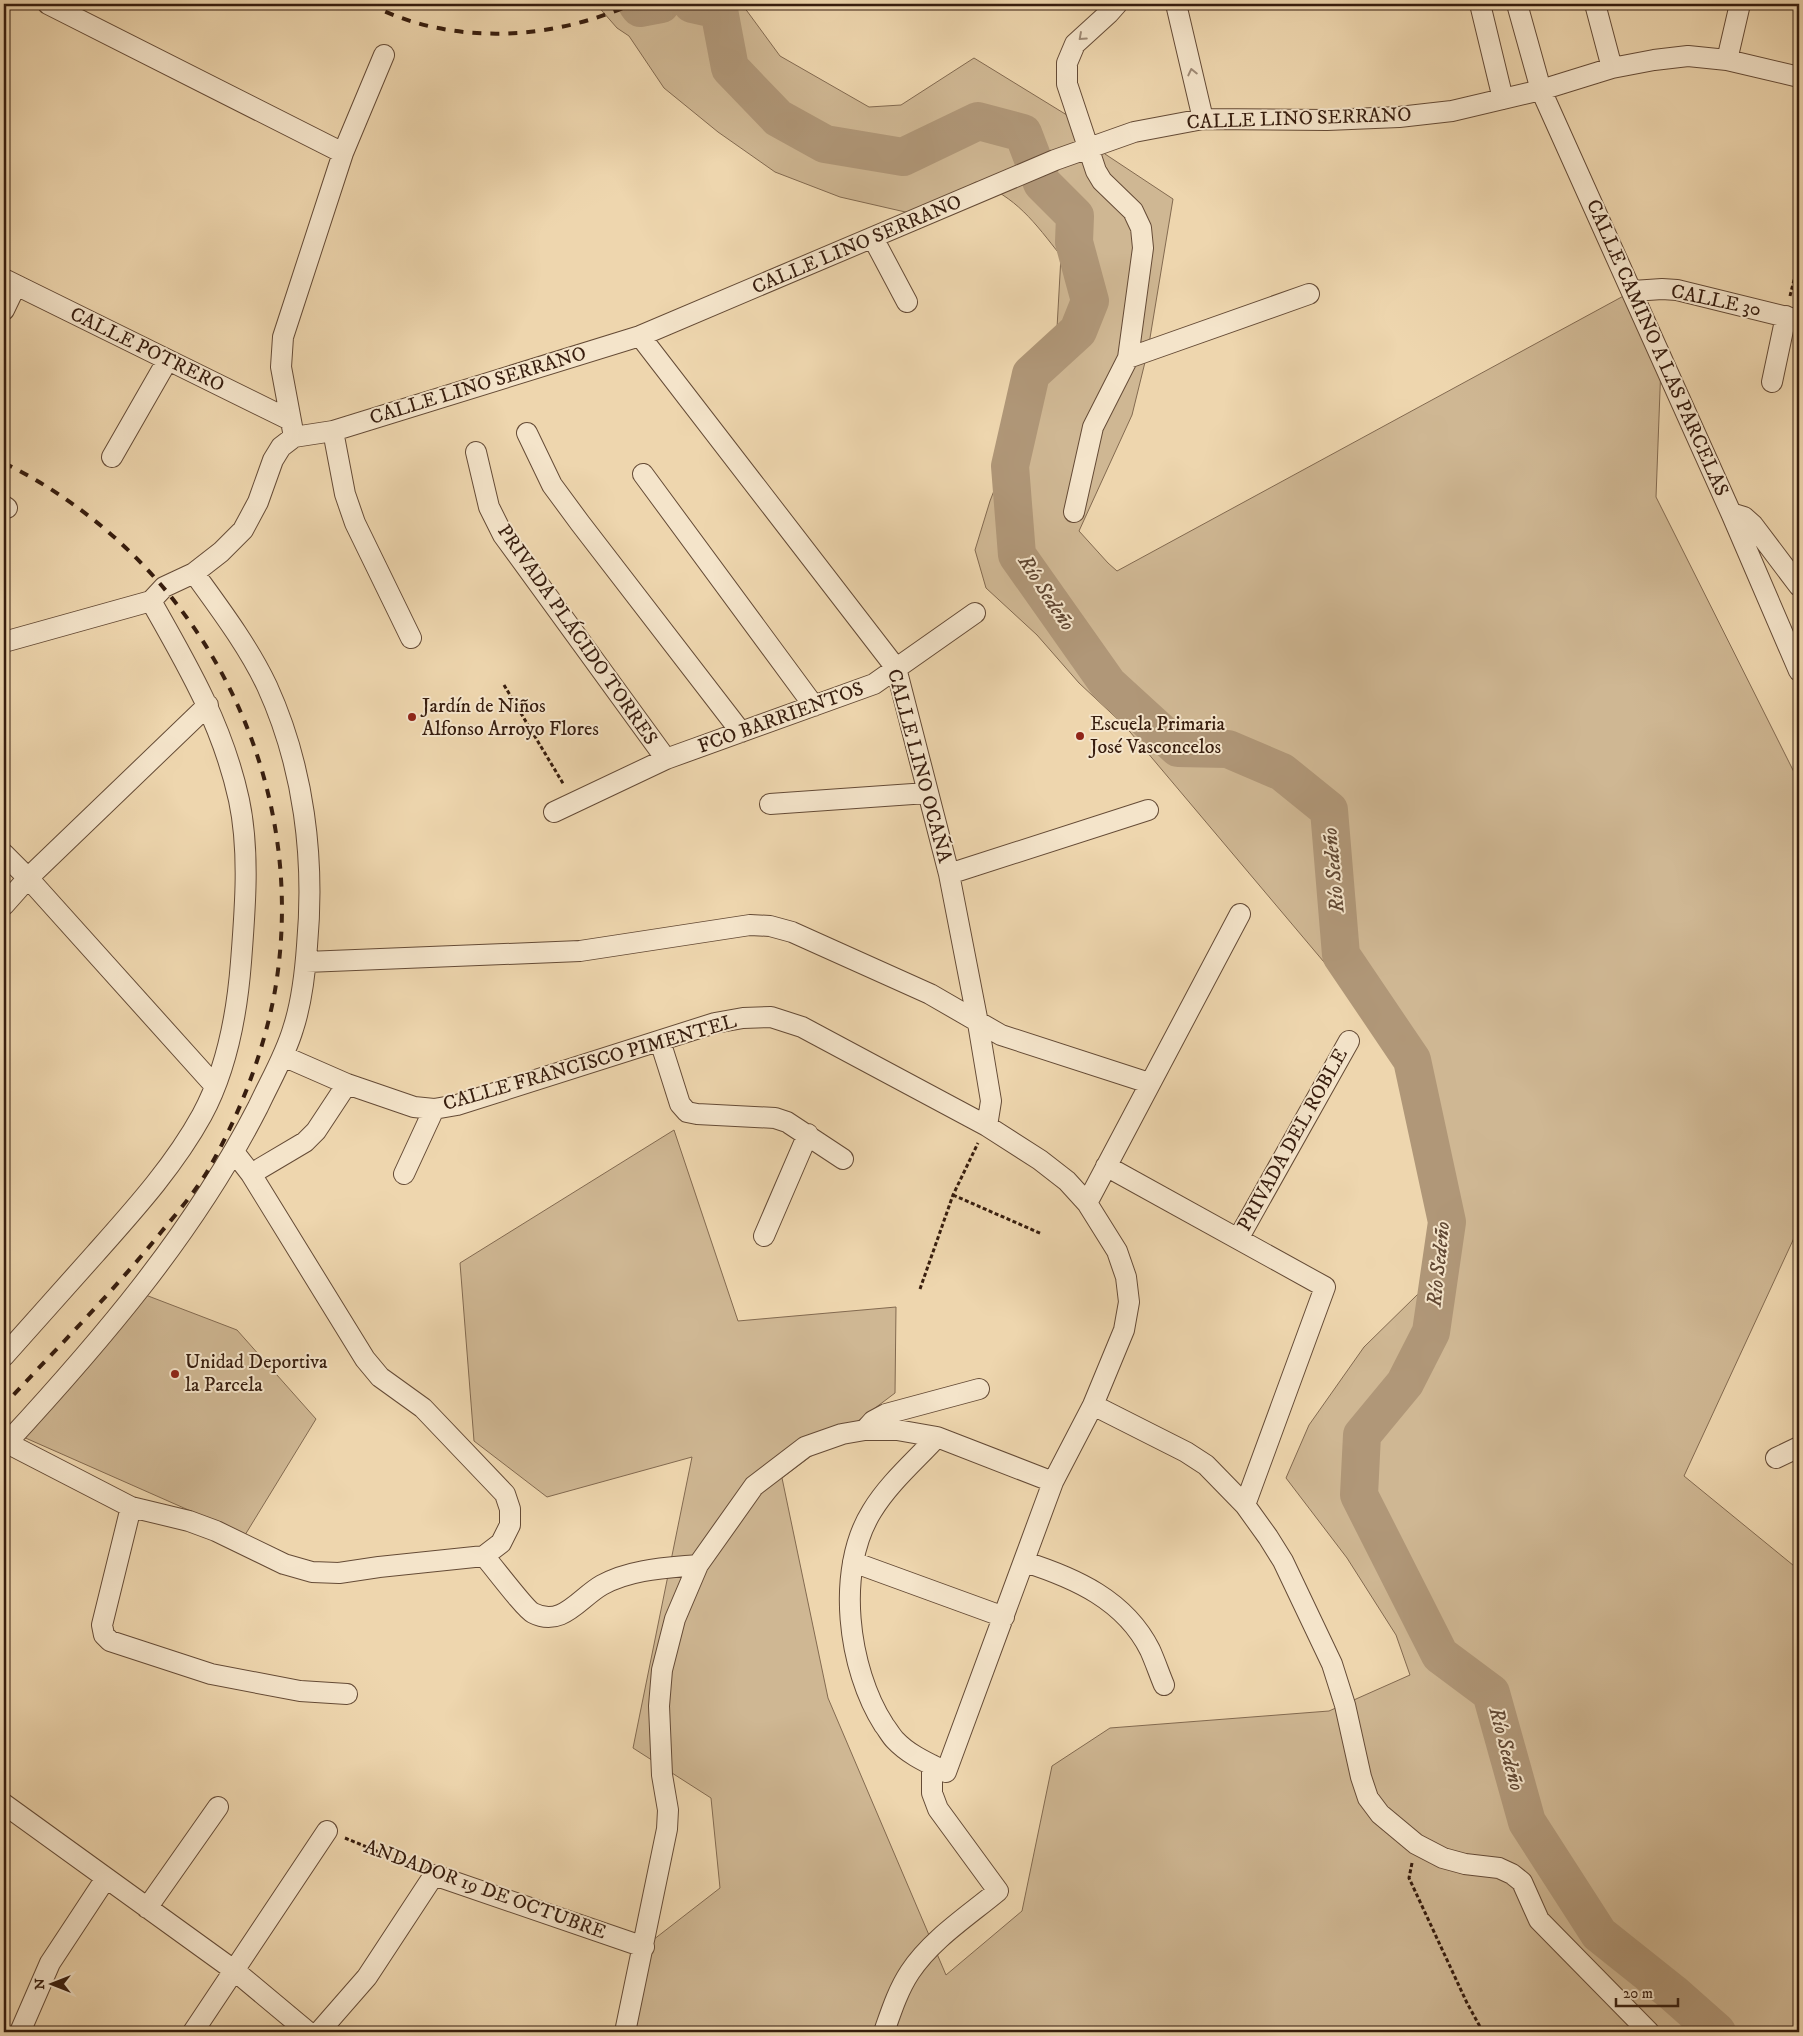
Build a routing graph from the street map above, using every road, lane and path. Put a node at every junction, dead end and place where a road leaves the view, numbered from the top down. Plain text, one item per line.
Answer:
1 (48, 4) edge
2 (1117, 4) edge
3 (1176, 4) edge
4 (1480, 4) edge
5 (1517, 4) edge
6 (1596, 4) edge
7 (1740, 4) edge
8 (384, 55) dead end
9 (1727, 60) junction
10 (1612, 68) junction
11 (1799, 78) edge
12 (1541, 90) junction
13 (1503, 99) junction
14 (1203, 119) junction
15 (1088, 148) junction
16 (344, 153) junction
17 (873, 238) junction
18 (1799, 260) edge
19 (10, 282) edge
20 (1632, 292) junction
21 (1309, 294) dead end
22 (907, 302) dead end
23 (4, 310) edge
24 (1792, 318) edge
25 (640, 336) junction
26 (1128, 358) junction
27 (167, 361) junction
28 (1772, 382) dead end
29 (292, 428) junction
30 (333, 431) junction
31 (526, 433) dead end
32 (476, 452) dead end
33 (112, 457) dead end
34 (643, 474) dead end
35 (1074, 512) dead end
36 (1731, 513) junction
37 (194, 572) junction
38 (1799, 586) edge
39 (151, 601) junction
40 (975, 613) dead end
41 (411, 638) dead end
42 (4, 642) edge
43 (896, 668) junction
44 (1799, 671) edge
45 (504, 685) dead end
46 (208, 705) junction
47 (814, 706) junction
48 (741, 732) junction
49 (666, 759) junction
50 (927, 793) junction
51 (575, 802) junction
52 (770, 804) dead end
53 (1148, 810) dead end
54 (554, 812) dead end
55 (4, 854) edge
56 (948, 874) junction
57 (28, 878) junction
58 (4, 905) edge
59 (1240, 914) dead end
60 (306, 962) junction
61 (978, 1022) junction
62 (660, 1041) junction
63 (1348, 1041) dead end
64 (283, 1056) junction
65 (347, 1084) junction
66 (1149, 1084) junction
67 (215, 1086) junction
68 (434, 1109) junction
69 (987, 1126) junction
70 (808, 1134) junction
71 (234, 1152) junction
72 (843, 1159) dead end
73 (1106, 1166) junction
74 (251, 1174) junction
75 (404, 1174) dead end
76 (953, 1195) junction
77 (1086, 1203) junction
78 (1042, 1234) dead end
79 (764, 1236) dead end
80 (1238, 1239) junction
81 (920, 1289) dead end
82 (4, 1356) edge
83 (979, 1389) dead end
84 (1093, 1405) junction
85 (865, 1430) junction
86 (937, 1437) junction
87 (5, 1445) edge
88 (1799, 1447) edge
89 (1776, 1458) dead end
90 (1053, 1482) junction
91 (1245, 1505) junction
92 (131, 1507) junction
93 (484, 1556) junction
94 (853, 1562) junction
95 (1025, 1562) junction
96 (698, 1565) junction
97 (1004, 1617) junction
98 (1164, 1685) dead end
99 (347, 1694) dead end
100 (932, 1765) junction
101 (4, 1804) edge
102 (218, 1807) dead end
103 (327, 1831) joint
104 (1416, 1844) junction
105 (434, 1875) junction
106 (106, 1878) junction
107 (148, 1908) junction
108 (644, 1947) junction
109 (235, 1971) junction
110 (20, 2032) edge
111 (192, 2032) edge
112 (308, 2032) edge
113 (318, 2032) edge
114 (625, 2032) edge
115 (884, 2032) edge
116 (1483, 2032) edge
117 (1649, 2032) edge

1 - 16 street
2 -> 15 street
14 -> 3 street
4 - 13 street
5 - 12 street, CALLE CAMINO A LAS PARCELAS
6 - 10 street
7 - 9 street
8 - 16 street
9 - 10 street, CALLE LINO SERRANO
9 - 11 street, CALLE LINO SERRANO
10 - 12 street, CALLE LINO SERRANO
12 - 13 street, CALLE LINO SERRANO
12 - 20 street, CALLE CAMINO A LAS PARCELAS
13 - 14 street, CALLE LINO SERRANO
14 - 15 street, CALLE LINO SERRANO
15 - 17 street, CALLE LINO SERRANO
15 - 26 street
16 - 29 street
17 - 22 street
17 - 25 street, CALLE LINO SERRANO
18 - 24 path
19 - 23 street
19 - 27 street, CALLE POTRERO
20 - 24 street, CALLE 30
20 - 36 street, CALLE CAMINO A LAS PARCELAS
21 - 26 street
24 - 28 street
25 - 30 street, CALLE LINO SERRANO
25 - 43 street, CALLE LINO OCAÑA
26 - 35 street
27 - 29 street, CALLE POTRERO
27 - 33 street
29 - 30 street, CALLE LINO SERRANO
29 - 37 street
30 - 41 street
31 - 48 street
32 - 49 street, PRIVADA PLÁCIDO TORRES
34 - 47 street
36 - 38 street, CALLE CAMINO A LAS PARCELAS
36 - 44 street
37 - 39 street
37 - 60 street
39 - 42 street
39 - 46 street
40 - 43 street, FCO BARRIENTOS
43 - 47 street, FCO BARRIENTOS
43 - 50 street, CALLE LINO OCAÑA
45 - 51 path
46 - 57 street
46 - 67 street
47 - 48 street, FCO BARRIENTOS
48 - 49 street, FCO BARRIENTOS
49 - 51 street, FCO BARRIENTOS
50 - 52 street
50 - 56 street, CALLE LINO OCAÑA
51 - 54 street, FCO BARRIENTOS
53 - 56 street
55 - 57 street
56 - 61 street, CALLE LINO OCAÑA
57 - 58 street
57 - 67 street
59 - 66 street
60 - 61 street
60 - 64 street
61 - 66 street
61 - 69 street, CALLE LINO OCAÑA
62 - 68 street, CALLE FRANCISCO PIMENTEL
62 - 69 street, CALLE FRANCISCO PIMENTEL
62 - 70 street
63 - 80 street, PRIVADA DEL ROBLE
64 - 65 street, CALLE FRANCISCO PIMENTEL
64 - 71 street
65 - 68 street, CALLE FRANCISCO PIMENTEL
65 - 74 street
66 - 73 street
67 - 82 street
68 - 75 street
69 - 76 path
69 - 77 street, CALLE FRANCISCO PIMENTEL
70 - 72 street
70 - 79 street
71 - 74 street
71 - 87 street
73 - 77 street
73 - 80 street
74 - 93 street
76 - 78 path
76 - 81 path
77 - 84 street, CALLE FRANCISCO PIMENTEL
80 - 91 street
83 - 85 street
84 - 90 street, CALLE FRANCISCO PIMENTEL
84 - 91 street
85 - 86 street
85 - 96 street
86 - 90 street
86 - 94 street
87 - 92 street
88 - 89 street
90 - 95 street, CALLE FRANCISCO PIMENTEL
91 - 104 street
92 - 93 street
92 - 99 street
93 - 96 street
94 - 97 street
94 - 100 street
95 - 97 street, CALLE FRANCISCO PIMENTEL
95 - 98 street
96 - 108 street
97 - 100 street, CALLE FRANCISCO PIMENTEL
100 - 115 street
101 - 106 street
102 - 107 street
103 - 105 path, ANDADOR 19 DE OCTUBRE
103 - 109 street
104 - 116 path
104 - 117 street
105 - 108 street, ANDADOR 19 DE OCTUBRE
105 - 113 street
106 - 107 street
106 - 110 street
107 - 109 street
108 - 114 street
109 - 111 street
109 - 112 street

